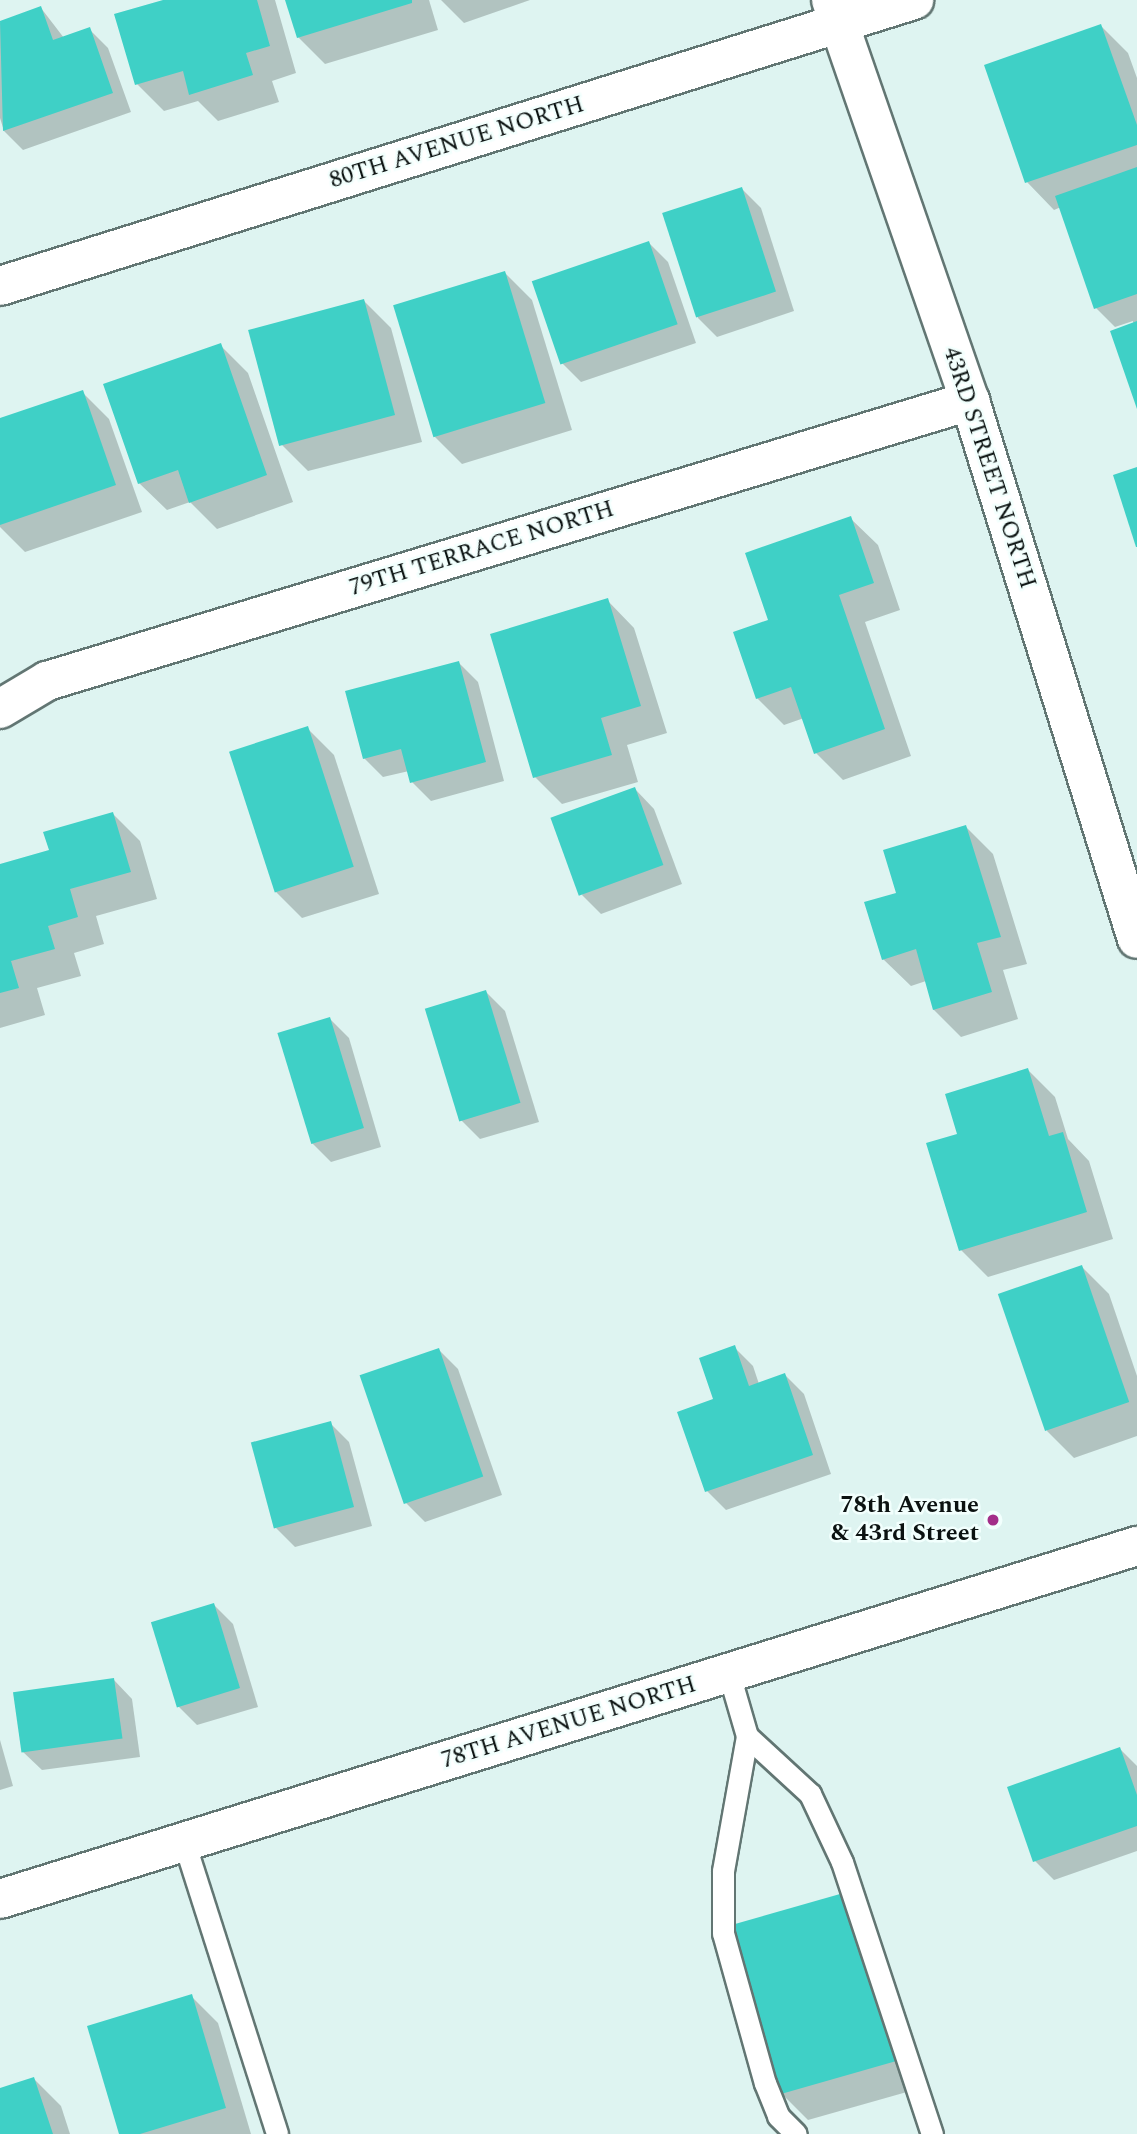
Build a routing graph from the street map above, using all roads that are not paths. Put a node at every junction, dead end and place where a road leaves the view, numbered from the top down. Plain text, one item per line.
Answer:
1 (914, 0) edge
2 (834, 12) edge
3 (0, 286) edge
4 (970, 401) junction
5 (0, 709) edge
6 (1137, 939) edge
7 (1137, 1546) edge
8 (729, 1674) junction
9 (747, 1736) junction
10 (184, 1842) junction
11 (0, 1899) edge
12 (277, 2134) edge
13 (796, 2134) edge
14 (932, 2134) edge

1 - 2 street, 80TH AVENUE NORTH
2 - 3 street, 80TH AVENUE NORTH
2 - 4 street, 43RD STREET NORTH
4 - 5 street, 79TH TERRACE NORTH
4 - 6 street, 43RD STREET NORTH
7 - 8 street, 78TH AVENUE NORTH
8 - 9 lane
8 - 10 street, 78TH AVENUE NORTH
9 - 13 lane
9 - 14 lane
10 - 11 street, 78TH AVENUE NORTH
10 - 12 lane

